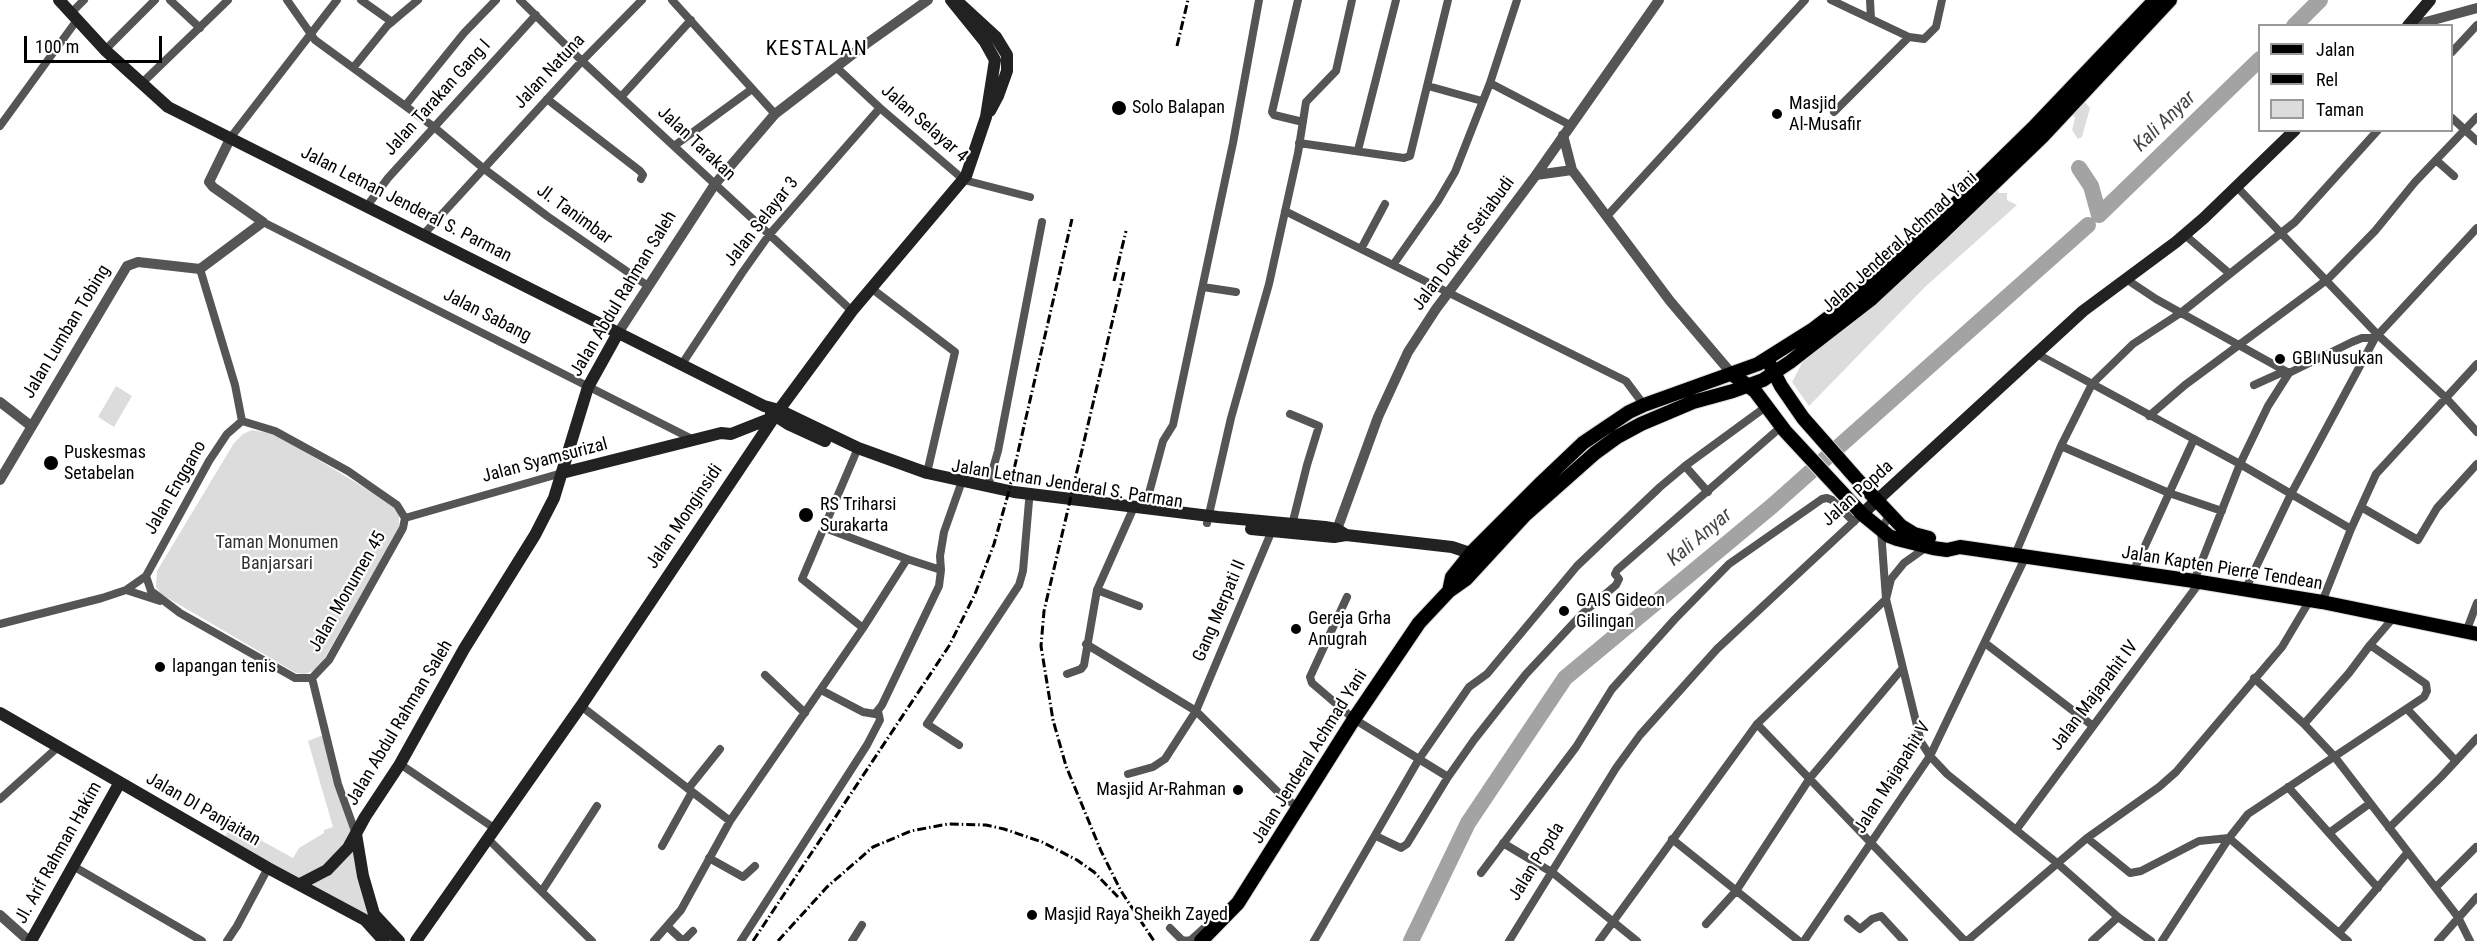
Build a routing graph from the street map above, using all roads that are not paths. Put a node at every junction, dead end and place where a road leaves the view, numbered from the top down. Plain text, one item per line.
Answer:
1 (59, 0) edge
2 (84, 0) edge
3 (155, 0) edge
4 (170, 0) edge
5 (228, 0) edge
6 (286, 0) edge
7 (337, 0) edge
8 (361, 0) edge
9 (418, 0) edge
10 (496, 0) edge
11 (520, 0) edge
12 (642, 0) edge
13 (672, 0) edge
14 (928, 0) edge
15 (953, 0) edge
16 (1259, 0) edge
17 (1298, 0) edge
18 (1352, 0) edge
19 (1396, 0) edge
20 (1448, 0) edge
21 (1517, 0) edge
22 (1659, 0) edge
23 (1805, 0) edge
24 (1831, 0) edge
25 (1870, 0) edge
26 (1942, 0) edge
27 (2155, 0) edge
28 (2170, 0) edge
29 (2430, 0) edge
30 (2477, 9) edge
31 (536, 15) junction
32 (74, 17) junction
33 (1871, 19) junction
34 (691, 20) junction
35 (392, 22) junction
36 (2411, 24) edge
37 (2417, 24) edge
38 (2477, 25) edge
39 (200, 28) junction
40 (310, 32) junction
41 (1909, 37) junction
42 (2124, 41) junction
43 (105, 50) junction
44 (2453, 50) edge
45 (582, 61) junction
46 (836, 67) junction
47 (353, 68) junction
48 (1490, 83) junction
49 (141, 84) junction
50 (1428, 86) junction
51 (752, 89) junction
52 (621, 98) junction
53 (547, 99) junction
54 (1482, 101) junction
55 (405, 106) junction
56 (880, 108) junction
57 (2061, 108) junction
58 (1833, 112) dead end
59 (775, 114) junction
60 (2477, 117) edge
61 (2453, 120) edge
62 (1303, 122) junction
63 (1570, 125) junction
64 (0, 126) edge
65 (434, 127) junction
66 (2465, 130) junction
67 (2293, 132) edge
68 (2376, 132) edge
69 (1563, 135) junction
70 (231, 137) junction
71 (2477, 141) edge
72 (1299, 143) junction
73 (674, 146) junction
74 (1358, 150) junction
75 (2436, 160) junction
76 (483, 168) junction
77 (1572, 170) junction
78 (1536, 175) junction
79 (2454, 176) dead end
80 (641, 179) dead end
81 (964, 180) junction
82 (715, 184) junction
83 (2237, 187) junction
84 (1030, 197) dead end
85 (1384, 204) dead end
86 (368, 206) junction
87 (1285, 211) junction
88 (1608, 215) junction
89 (263, 222) junction
90 (1042, 222) dead end
91 (2477, 228) edge
92 (2282, 232) junction
93 (423, 235) junction
94 (770, 235) junction
95 (2185, 235) junction
96 (1361, 249) junction
97 (1393, 265) junction
98 (200, 270) junction
99 (2230, 274) junction
100 (2126, 279) junction
101 (2328, 279) junction
102 (648, 286) junction
103 (1203, 287) junction
104 (872, 288) junction
105 (1236, 292) dead end
106 (1448, 292) junction
107 (852, 310) junction
108 (2182, 312) junction
109 (618, 333) junction
110 (2377, 336) junction
111 (2239, 345) junction
112 (2037, 354) junction
113 (1767, 359) junction
114 (682, 364) junction
115 (2477, 364) edge
116 (2287, 372) junction
117 (1774, 373) junction
118 (1732, 374) junction
119 (1708, 381) junction
120 (2092, 384) junction
121 (1749, 386) junction
122 (2254, 386) dead end
123 (588, 387) junction
124 (1713, 396) junction
125 (2446, 398) junction
126 (0, 402) edge
127 (1644, 405) junction
128 (1767, 406) junction
129 (772, 411) junction
130 (1290, 414) dead end
131 (2149, 416) junction
132 (242, 421) junction
133 (31, 426) junction
134 (1784, 428) junction
135 (2477, 432) edge
136 (2194, 439) junction
137 (695, 440) junction
138 (2061, 446) junction
139 (857, 451) junction
140 (2240, 464) junction
141 (2477, 464) edge
142 (1685, 466) junction
143 (562, 473) junction
144 (927, 473) junction
145 (0, 480) edge
146 (961, 485) junction
147 (988, 486) junction
148 (1708, 492) junction
149 (2169, 493) junction
150 (2291, 494) junction
151 (1029, 501) junction
152 (1877, 501) junction
153 (2361, 507) junction
154 (1137, 510) junction
155 (2222, 511) junction
156 (1890, 514) junction
157 (405, 518) junction
158 (1858, 518) junction
159 (1207, 520) junction
160 (1292, 525) junction
161 (1273, 527) junction
162 (825, 528) junction
163 (2351, 529) junction
164 (1881, 530) junction
165 (1339, 534) junction
166 (1930, 543) junction
167 (1472, 552) junction
168 (2020, 557) junction
169 (907, 559) junction
170 (1486, 559) junction
171 (941, 570) junction
172 (2133, 572) junction
173 (146, 576) junction
174 (2197, 581) junction
175 (126, 590) junction
176 (1097, 590) junction
177 (2245, 590) junction
178 (1449, 591) junction
179 (1347, 597) dead end
180 (1886, 599) junction
181 (2316, 601) junction
182 (163, 602) junction
183 (2477, 603) edge
184 (1138, 606) dead end
185 (2394, 616) junction
186 (0, 624) edge
187 (863, 628) junction
188 (2471, 633) edge
189 (1985, 643) junction
190 (1086, 644) junction
191 (2370, 645) junction
192 (1902, 669) junction
193 (1066, 674) dead end
194 (765, 675) dead end
195 (312, 678) junction
196 (2254, 678) junction
197 (821, 690) junction
198 (581, 706) junction
199 (2406, 709) junction
200 (878, 711) junction
201 (1196, 711) junction
202 (0, 713) edge
203 (805, 713) junction
204 (1354, 719) junction
205 (1757, 723) junction
206 (2304, 724) junction
207 (2093, 726) junction
208 (2477, 738) edge
209 (959, 745) dead end
210 (58, 747) junction
211 (720, 749) dead end
212 (1930, 756) junction
213 (2334, 756) junction
214 (1419, 759) junction
215 (2456, 761) junction
216 (400, 764) junction
217 (1128, 774) dead end
218 (1448, 777) junction
219 (1810, 778) junction
220 (119, 784) junction
221 (2288, 787) junction
222 (690, 791) junction
223 (1, 795) edge
224 (2370, 804) junction
225 (597, 806) dead end
226 (1299, 808) junction
227 (730, 821) junction
228 (2389, 828) junction
229 (2016, 830) junction
230 (490, 833) junction
231 (2329, 833) junction
232 (356, 834) junction
233 (1376, 836) junction
234 (2087, 838) junction
235 (2229, 838) junction
236 (1672, 839) junction
237 (1503, 843) junction
238 (1871, 843) junction
239 (662, 846) dead end
240 (2476, 847) edge
241 (2408, 852) junction
242 (709, 858) junction
243 (2057, 863) junction
244 (73, 866) junction
245 (755, 866) dead end
246 (268, 868) junction
247 (1481, 873) dead end
248 (1553, 873) junction
249 (300, 884) junction
250 (2378, 888) junction
251 (2436, 888) junction
252 (542, 891) junction
253 (1736, 891) junction
254 (2477, 897) edge
255 (1238, 903) junction
256 (0, 915) edge
257 (370, 917) junction
258 (2118, 917) junction
259 (2458, 917) junction
260 (1848, 919) dead end
261 (1613, 922) junction
262 (1706, 924) dead end
263 (862, 926) dead end
264 (668, 927) junction
265 (1170, 928) dead end
266 (693, 931) dead end
267 (2339, 933) junction
268 (30, 941) edge
269 (202, 941) edge
270 (227, 941) edge
271 (384, 941) edge
272 (399, 941) edge
273 (416, 941) edge
274 (592, 941) edge
275 (654, 941) edge
276 (741, 941) edge
277 (852, 941) edge
278 (1201, 941) edge
279 (1314, 941) edge
280 (1509, 941) edge
281 (1599, 941) edge
282 (1637, 941) edge
283 (1799, 941) edge
284 (1804, 941) edge
285 (1904, 941) edge
286 (1966, 941) edge
287 (2091, 941) edge
288 (2151, 941) edge
289 (2162, 941) edge
290 (2349, 941) edge
291 (2438, 941) edge
292 (2470, 941) edge

1 - 32 main road, Jalan Letnan Jenderal S. Parman
2 - 32 street
3 - 43 street
4 - 39 street
5 - 39 street
6 - 40 street, Jl. Tanimbar
7 - 40 street
8 - 35 street
9 - 35 street
10 - 55 street
11 - 31 street, Jalan Tarakan
12 - 45 street, Jalan Natuna
13 - 34 street
14 - 46 street, Jalan Abdul Rahman Saleh
15 - 81 main road, Jalan Monginsidi
16 - 103 street
17 - 62 street
18 - 62 street
19 - 74 street
20 - 50 street
21 - 48 street
22 - 63 street, Jalan Dokter Setiabudi
23 - 88 street
24 - 33 street
25 - 33 street
26 - 41 street
27 - 42 main road, Jalan Jenderal Achmad Yani
28 - 42 main road, Jalan Jenderal Achmad Yani
29 - 36 main road
30 - 37 street
31 - 45 street, Jalan Tarakan
31 - 65 street, Jalan Tarakan Gang I
32 - 43 main road, Jalan Letnan Jenderal S. Parman
32 - 64 street
33 - 41 street
34 - 51 street
34 - 52 street
35 - 47 street
38 - 44 street
39 - 49 street
40 - 47 street, Jl. Tanimbar
40 - 70 street
41 - 58 street
42 - 57 main road, Jalan Jenderal Achmad Yani
43 - 49 main road, Jalan Letnan Jenderal S. Parman
45 - 52 street, Jalan Tarakan
45 - 53 street, Jalan Natuna
46 - 56 street, Jalan Selayar 4
46 - 59 street, Jalan Abdul Rahman Saleh
47 - 55 street, Jl. Tanimbar
48 - 54 street
48 - 63 street
49 - 70 main road, Jalan Letnan Jenderal S. Parman
50 - 54 street
50 - 74 street
51 - 59 street
51 - 73 street
52 - 73 street, Jalan Tarakan
53 - 76 street, Jalan Natuna
53 - 80 street
54 - 97 street
55 - 65 street, Jl. Tanimbar
56 - 81 street, Jalan Selayar 4
56 - 94 street, Jalan Selayar 3
57 - 113 main road, Jalan Jenderal Achmad Yani
57 - 117 main road, Jalan Jenderal Achmad Yani
59 - 82 street, Jalan Abdul Rahman Saleh
60 - 66 street
61 - 66 street
62 - 72 street
63 - 69 street, Jalan Dokter Setiabudi
65 - 76 street, Jl. Tanimbar
65 - 86 street, Jalan Tarakan Gang I
66 - 71 street
66 - 75 street
67 - 83 main road, Jalan Popda
68 - 92 street, Jalan Majapahit V
69 - 77 street
69 - 78 street, Jalan Dokter Setiabudi
70 - 86 main road, Jalan Letnan Jenderal S. Parman
70 - 89 street
72 - 74 street
72 - 87 street
73 - 82 street, Jalan Tarakan
75 - 79 street
75 - 101 street
76 - 93 street, Jalan Natuna
76 - 102 street, Jl. Tanimbar
77 - 78 street
77 - 88 street
78 - 106 street, Jalan Dokter Setiabudi
81 - 84 street
81 - 104 main road, Jalan Monginsidi
82 - 94 street, Jalan Tarakan
82 - 102 street, Jalan Abdul Rahman Saleh
83 - 92 street
83 - 95 main road, Jalan Popda
85 - 96 street
86 - 93 main road, Jalan Letnan Jenderal S. Parman
87 - 96 street
87 - 159 street
88 - 118 street
89 - 98 street
89 - 123 street, Jalan Sabang
90 - 147 street
91 - 110 street
92 - 99 street, Jalan Majapahit V
92 - 101 street
93 - 109 main road, Jalan Letnan Jenderal S. Parman
94 - 107 street, Jalan Tarakan
94 - 114 street, Jalan Selayar 3
95 - 99 street
95 - 100 main road, Jalan Popda
96 - 97 street
97 - 106 street
98 - 132 street
98 - 133 street, Jalan Lumban Tobing
99 - 108 street, Jalan Majapahit V
100 - 108 street
100 - 112 main road, Jalan Popda
101 - 110 street
101 - 111 street
102 - 109 street, Jalan Abdul Rahman Saleh
103 - 105 street
103 - 154 street
104 - 107 main road, Jalan Monginsidi
104 - 144 street
106 - 127 street
106 - 165 street, Jalan Dokter Setiabudi
107 - 129 main road, Jalan Monginsidi
108 - 111 street
108 - 120 street, Jalan Majapahit V
109 - 114 main road, Jalan Letnan Jenderal S. Parman
109 - 123 main road, Jalan Abdul Rahman Saleh
110 - 116 street
110 - 125 street
110 - 150 street
111 - 116 street
111 - 131 street
112 - 120 street
112 - 152 main road, Jalan Popda
113 - 117 main road, Jalan Kapten Pierre Tendean
113 - 118 main road, Jalan Jenderal Achmad Yani
114 - 129 main road, Jalan Letnan Jenderal S. Parman
115 - 125 street
116 - 122 street
116 - 140 street, Jalan Majapahit IV
117 - 121 main road, Jalan Jenderal Achmad Yani
117 - 152 main road, Jalan Kapten Pierre Tendean
118 - 119 main road, Jalan Jenderal Achmad Yani
118 - 121 main road, Jalan Kapten Pierre Tendean
119 - 124 main road
119 - 127 main road, Jalan Jenderal Achmad Yani
120 - 131 street
120 - 138 street, Jalan Majapahit V
121 - 124 main road, Jalan Jenderal Achmad Yani
121 - 128 main road, Jalan Kapten Pierre Tendean
123 - 137 street, Jalan Sabang
123 - 143 main road, Jalan Abdul Rahman Saleh
124 - 170 main road, Jalan Jenderal Achmad Yani
125 - 135 street
125 - 153 street
126 - 133 street
127 - 167 main road, Jalan Jenderal Achmad Yani
128 - 134 main road, Jalan Kapten Pierre Tendean
128 - 142 street
129 - 137 main road, Jalan Syamsurizal
129 - 139 main road, Jalan Letnan Jenderal S. Parman
129 - 198 main road, Jalan Monginsidi
130 - 160 street
131 - 136 street
132 - 157 street
132 - 173 street, Jalan Enggano
133 - 145 street, Jalan Lumban Tobing
134 - 148 street
134 - 158 main road, Jalan Kapten Pierre Tendean
136 - 140 street
136 - 149 street
137 - 143 main road, Jalan Syamsurizal
138 - 149 street
138 - 168 street, Jalan Majapahit V
139 - 144 main road, Jalan Letnan Jenderal S. Parman
139 - 146 main road, Jalan Letnan Jenderal S. Parman
139 - 162 street
140 - 150 street
140 - 155 street, Jalan Majapahit IV
141 - 153 street
142 - 148 street
142 - 214 street
143 - 157 street, Jalan Syamsurizal
143 - 216 main road, Jalan Abdul Rahman Saleh
144 - 146 main road, Jalan Letnan Jenderal S. Parman
146 - 147 main road, Jalan Letnan Jenderal S. Parman
146 - 151 main road, Jalan Letnan Jenderal S. Parman
146 - 171 street
147 - 154 main road, Jalan Letnan Jenderal S. Parman
148 - 218 street
149 - 155 street
149 - 172 street
150 - 163 street
150 - 177 street
151 - 154 main road, Jalan Letnan Jenderal S. Parman
151 - 209 street
152 - 156 main road, Jalan Kapten Pierre Tendean
152 - 158 main road, Jalan Popda
153 - 163 street
154 - 159 main road, Jalan Letnan Jenderal S. Parman
154 - 176 street
155 - 174 street, Jalan Majapahit IV
156 - 164 street
156 - 166 main road, Jalan Kapten Pierre Tendean
157 - 195 street, Jalan Monumen 45
158 - 164 main road, Jalan Kapten Pierre Tendean
158 - 237 street
158 - 248 street, Jalan Popda
159 - 161 main road, Jalan Letnan Jenderal S. Parman
160 - 161 main road, Jalan Letnan Jenderal S. Parman
160 - 165 main road, Jalan Letnan Jenderal S. Parman
161 - 165 main road, Jalan Letnan Jenderal S. Parman
161 - 201 street, Gang Merpati II
162 - 169 street
162 - 187 street
163 - 181 street
164 - 166 main road, Jalan Kapten Pierre Tendean
164 - 180 street
165 - 167 main road, Jalan Letnan Jenderal S. Parman
166 - 168 main road, Jalan Kapten Pierre Tendean
166 - 180 street
167 - 170 main road, Jalan Letnan Jenderal S. Parman
167 - 178 main road, Jalan Jenderal Achmad Yani
168 - 172 main road, Jalan Kapten Pierre Tendean
168 - 189 street, Jalan Majapahit V
169 - 171 street
169 - 187 street
170 - 178 main road, Jalan Jenderal Achmad Yani
171 - 200 street
172 - 174 main road, Jalan Kapten Pierre Tendean
173 - 175 street
173 - 182 street
174 - 177 main road, Jalan Kapten Pierre Tendean
174 - 207 street, Jalan Majapahit IV
175 - 182 street
175 - 186 street
176 - 184 street
176 - 190 street
177 - 181 main road, Jalan Kapten Pierre Tendean
178 - 204 main road, Jalan Jenderal Achmad Yani
179 - 204 street
180 - 192 street
180 - 205 street
181 - 185 main road, Jalan Kapten Pierre Tendean
181 - 196 street
182 - 195 street
183 - 188 street
185 - 188 main road, Jalan Kapten Pierre Tendean
185 - 191 street
187 - 197 street
189 - 207 street
189 - 212 street, Jalan Majapahit V
190 - 193 street
190 - 201 street
191 - 199 street
191 - 206 street
192 - 212 street
192 - 219 street
194 - 203 street
195 - 232 street
196 - 206 street
196 - 234 street
197 - 200 street
197 - 203 street
198 - 222 street
198 - 230 main road, Jalan Monginsidi
199 - 213 street
199 - 215 street
200 - 276 street
201 - 217 street, Gang Merpati II
201 - 226 street
202 - 210 main road, Jalan DI Panjaitan
203 - 227 street
204 - 214 street
204 - 226 main road, Jalan Jenderal Achmad Yani
205 - 219 street
205 - 236 street
206 - 213 street
207 - 229 street, Jalan Majapahit IV
208 - 215 street
210 - 220 main road, Jalan DI Panjaitan
210 - 223 street
211 - 222 street
212 - 229 street
212 - 238 street, Jalan Majapahit V
213 - 221 street
213 - 224 street
214 - 218 street
214 - 233 street
215 - 228 street
216 - 230 street
216 - 232 main road, Jalan Abdul Rahman Saleh
218 - 233 street
219 - 238 street
219 - 253 street
220 - 244 main road, Jl. Arif Rahman Hakim
220 - 246 main road, Jalan DI Panjaitan
221 - 231 street
221 - 235 street
222 - 227 street
222 - 239 street
224 - 228 street
224 - 231 street
225 - 252 street
226 - 255 main road, Jalan Jenderal Achmad Yani
227 - 242 street
228 - 241 street
229 - 243 street
230 - 252 street
230 - 273 main road, Jalan Monginsidi
231 - 250 street
232 - 249 main road, Jalan Abdul Rahman Saleh
232 - 257 main road
233 - 279 street
234 - 235 street
234 - 243 street
235 - 267 street
235 - 289 street
236 - 253 street
236 - 261 street
237 - 247 street
237 - 248 street
238 - 284 street, Jalan Majapahit V
238 - 286 street
240 - 251 street
241 - 250 street
241 - 251 street
242 - 245 street
242 - 264 street
243 - 258 street
243 - 286 street
244 - 268 main road, Jl. Arif Rahman Hakim
244 - 269 street
246 - 249 main road, Jalan DI Panjaitan
246 - 270 street
248 - 261 street
248 - 280 street, Jalan Popda
249 - 257 main road, Jalan DI Panjaitan
250 - 267 street
251 - 259 street
252 - 274 street
253 - 262 street
253 - 283 street
254 - 259 street
255 - 265 street
255 - 278 main road, Jalan Jenderal Achmad Yani
256 - 268 street
257 - 271 main road, Jalan DI Panjaitan
257 - 272 main road
258 - 287 street
258 - 288 street
259 - 291 street
259 - 292 street
260 - 285 street
261 - 281 street
261 - 282 street
263 - 277 street
264 - 266 street
264 - 275 street
267 - 290 street

